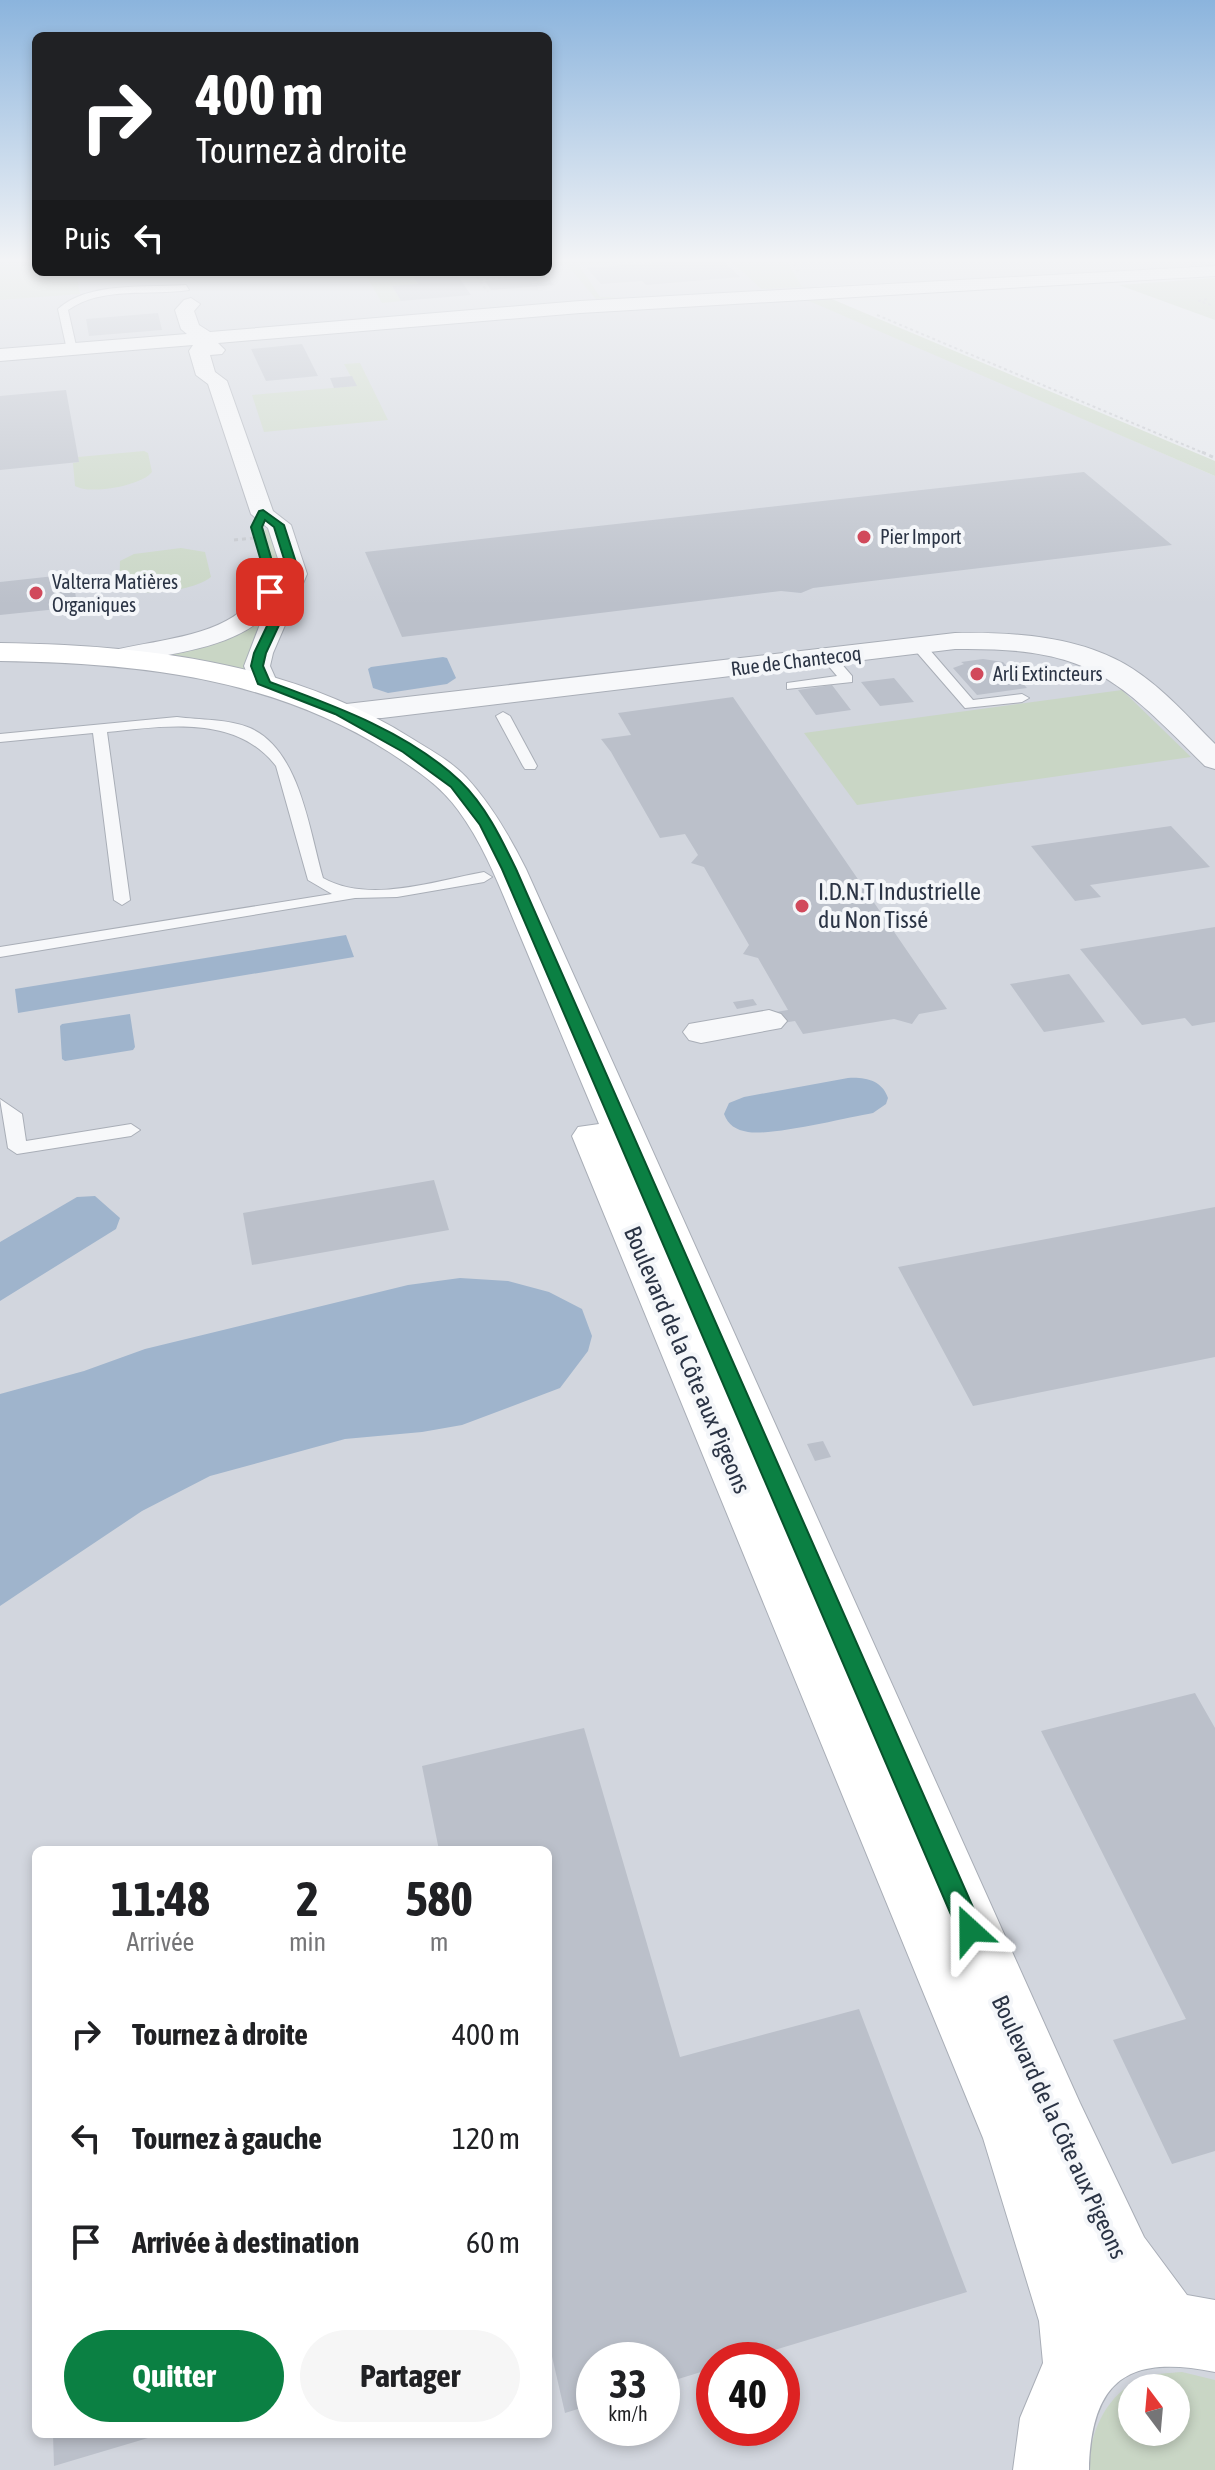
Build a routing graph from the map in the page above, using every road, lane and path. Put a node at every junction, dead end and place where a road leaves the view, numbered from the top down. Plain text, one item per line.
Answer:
1 (206, 374) edge
2 (1017, 374) edge
3 (1215, 458) edge
4 (252, 530) junction
5 (918, 645) junction
6 (0, 652) edge
7 (119, 657) junction
8 (828, 657) junction
9 (0, 662) edge
10 (264, 684) junction
11 (608, 684) junction
12 (792, 686) dead end
13 (1022, 698) dead end
14 (339, 712) junction
15 (503, 716) dead end
16 (99, 728) junction
17 (0, 738) edge
18 (408, 750) junction
19 (1215, 760) edge
20 (530, 766) dead end
21 (484, 877) junction
22 (356, 894) junction
23 (122, 900) dead end
24 (0, 952) edge
25 (745, 1025) dead end
26 (701, 1032) dead end
27 (0, 1105) edge
28 (131, 1130) dead end
29 (1192, 2332) edge
30 (1080, 2369) junction
31 (1051, 2470) edge

1 - 4 street
2 - 3 path
4 - 7 street
4 - 10 street
5 - 8 street, Rue de Chantecoq
5 - 13 lane
5 - 19 street, Rue de Chantecoq
6 - 7 street, Boulevard de la Côte aux Pigeons
7 - 10 street, Boulevard de la Côte aux Pigeons
8 - 11 street, Rue de Chantecoq
8 - 12 lane
9 - 21 street, Boulevard de la Côte aux Pigeons
10 - 14 street, Boulevard de la Côte aux Pigeons
11 - 14 street, Rue de Chantecoq
11 - 18 street
14 - 18 street, Boulevard de la Côte aux Pigeons
15 - 20 lane
16 - 17 lane
16 - 22 lane
16 - 23 lane
18 - 29 street, Boulevard de la Côte aux Pigeons
21 - 22 lane
21 - 30 street, Boulevard de la Côte aux Pigeons
22 - 24 lane
25 - 26 street
27 - 28 lane
29 - 30 street
30 - 31 street

